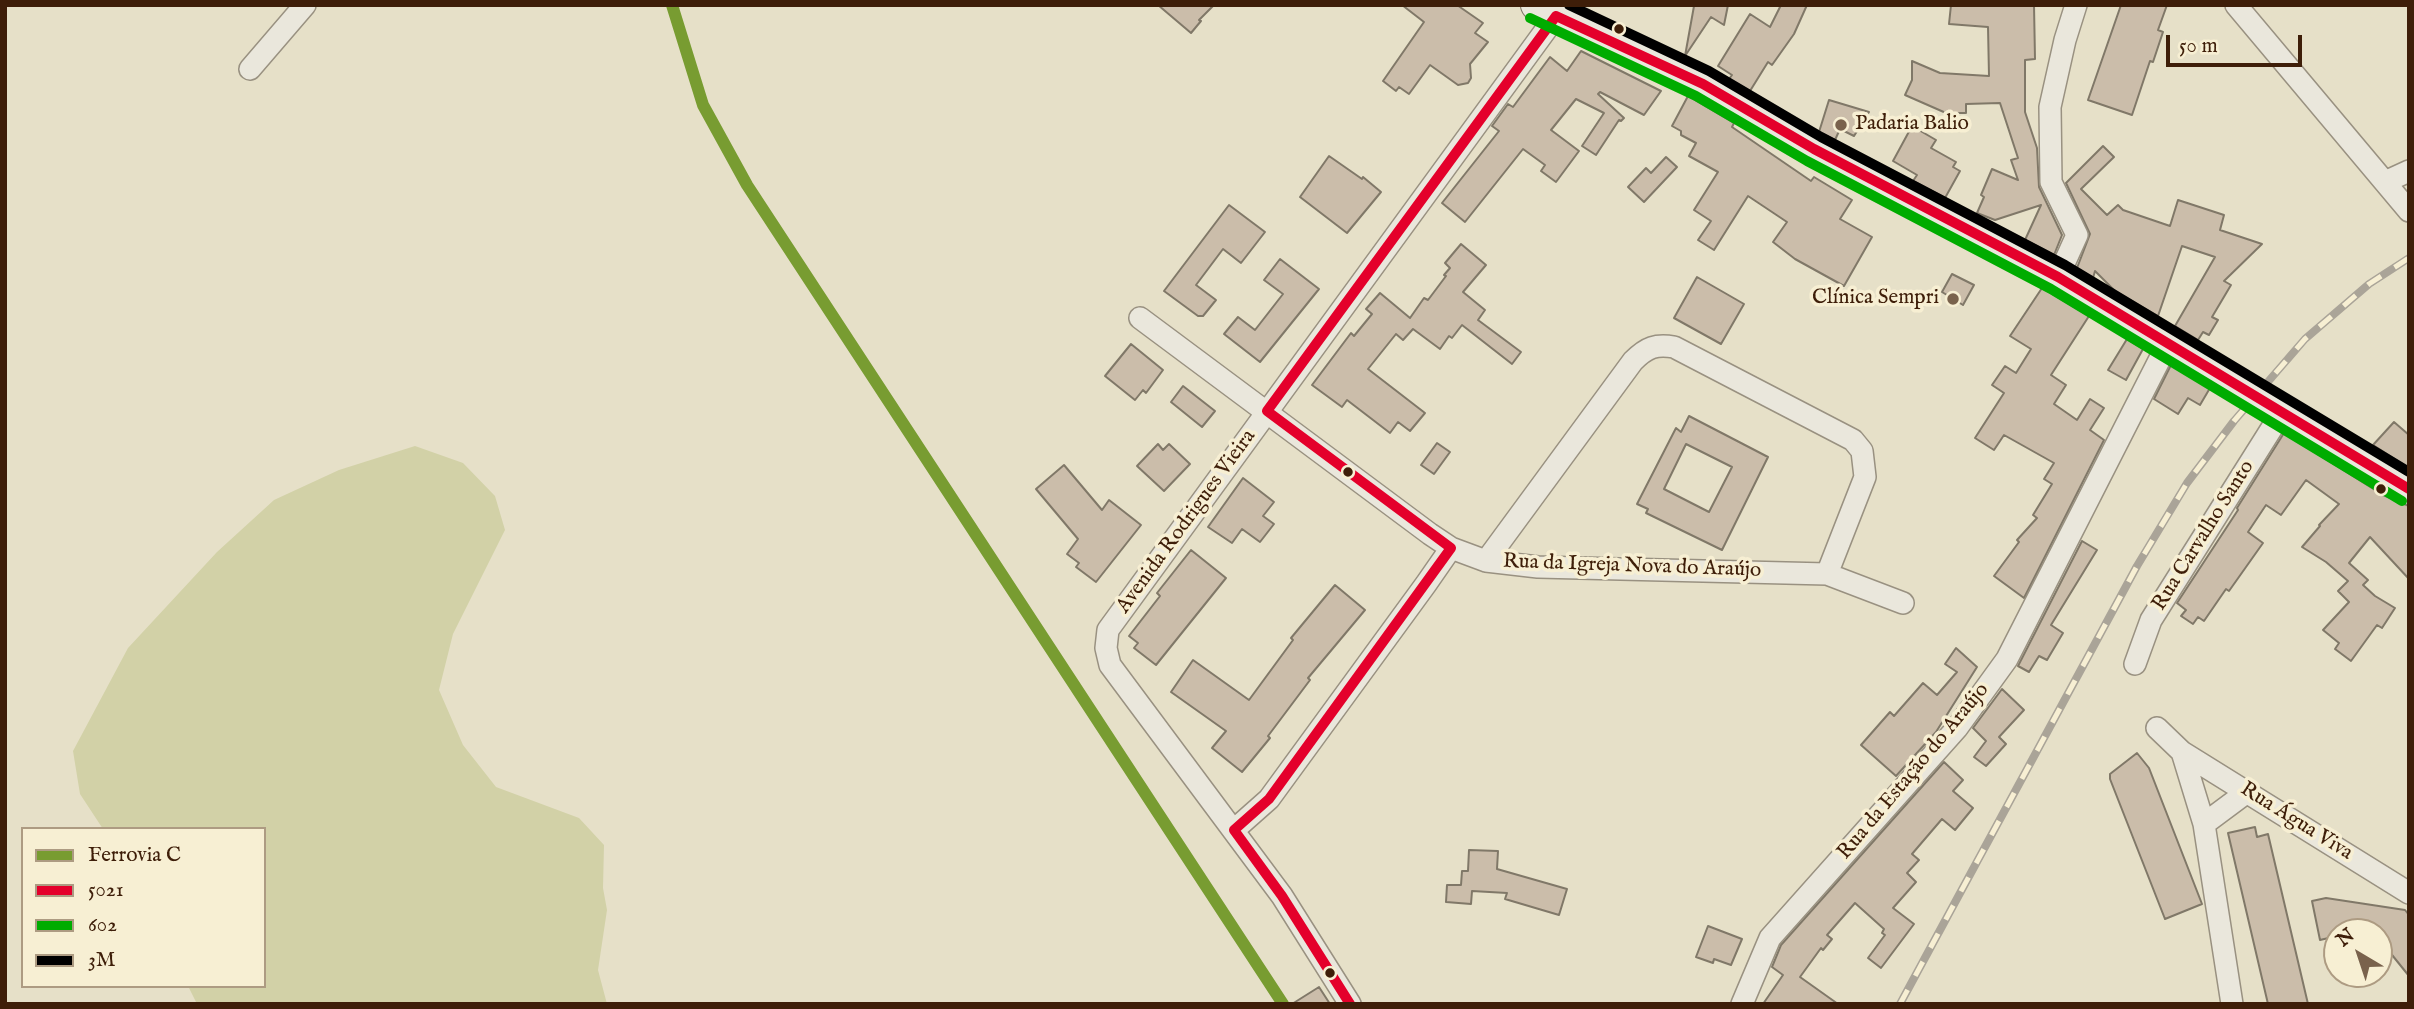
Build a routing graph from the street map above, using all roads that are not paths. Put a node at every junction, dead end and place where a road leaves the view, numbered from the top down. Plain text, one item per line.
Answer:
1 (305, 5) edge
2 (2076, 5) edge
3 (2236, 5) edge
4 (1546, 11) edge
5 (250, 69) dead end
6 (2409, 172) edge
7 (2385, 182) junction
8 (2409, 211) edge
9 (2057, 277) junction
10 (1140, 318) dead end
11 (2168, 343) junction
12 (2277, 409) junction
13 (1267, 411) junction
14 (2409, 489) edge
15 (1451, 548) junction
16 (1486, 561) junction
17 (1827, 574) junction
18 (1903, 603) dead end
19 (2135, 664) dead end
20 (2157, 728) dead end
21 (2182, 752) junction
22 (2247, 792) junction
23 (2204, 824) junction
24 (1234, 830) junction
25 (2409, 894) edge
26 (1350, 1004) edge
27 (1742, 1004) edge
28 (2232, 1004) edge

1 - 5 street
2 - 9 street
3 - 7 street
4 - 9 main road
4 - 13 street, Avenida Rodrigues Vieira
6 - 7 street
7 - 8 street
9 - 11 main road
10 - 13 street, Rua da Igreja Nova do Araújo
11 - 12 main road, bridge
11 - 27 street, Rua da Estação do Araújo
12 - 14 main road
12 - 19 street, Rua Carvalho Santo
13 - 15 street, Rua da Igreja Nova do Araújo
13 - 24 street, Avenida Rodrigues Vieira
15 - 16 street, Rua da Igreja Nova do Araújo
15 - 24 street
16 - 17 street, Rua da Igreja Nova do Araújo
16 - 17 street
17 - 18 street, Rua da Igreja Nova do Araújo
20 - 21 street, Rua Água Viva
21 - 22 street, Rua Água Viva
21 - 23 street
22 - 23 street
22 - 25 street, Rua Água Viva
23 - 28 street
24 - 26 street, Avenida Rodrigues Vieira

